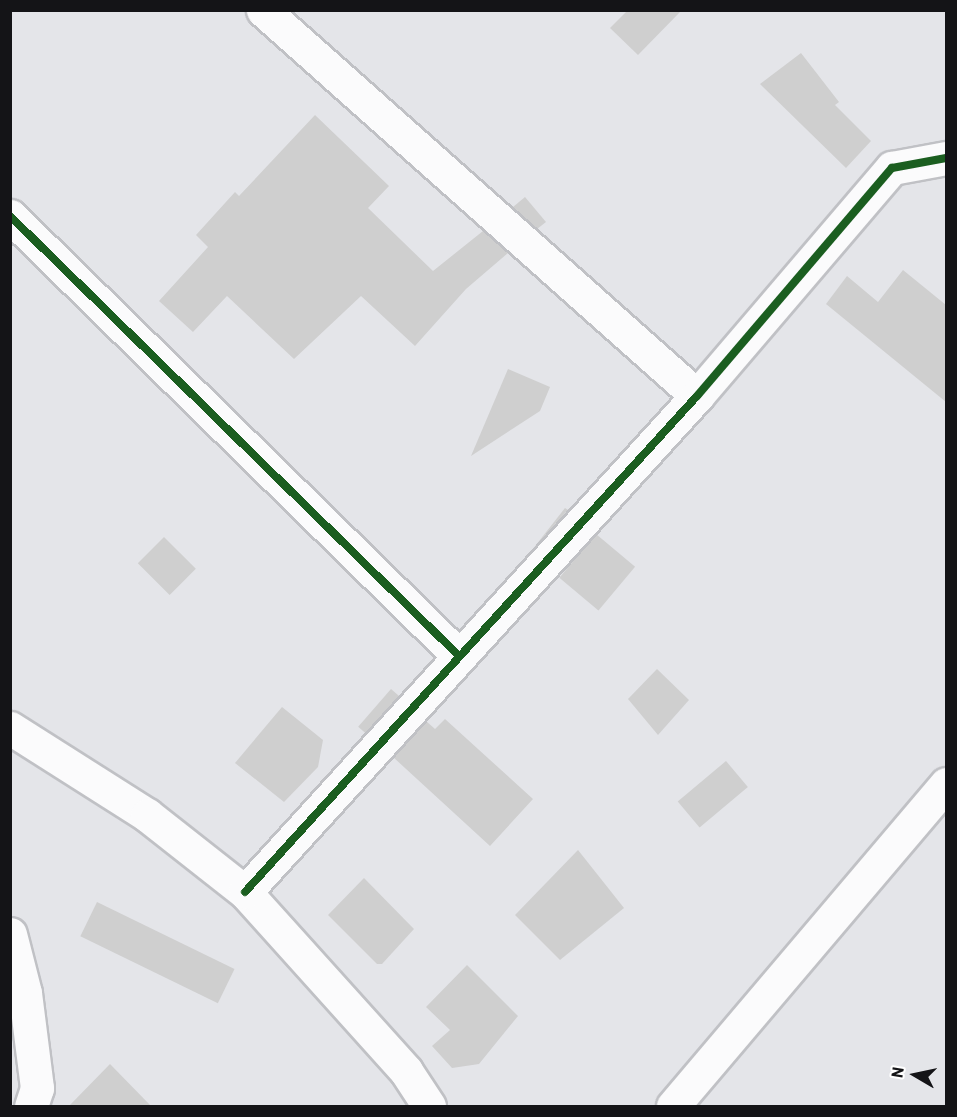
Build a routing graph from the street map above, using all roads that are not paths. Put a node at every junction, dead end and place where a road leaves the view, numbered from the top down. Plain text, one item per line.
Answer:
1 (263, 10) edge
2 (946, 158) edge
3 (10, 216) edge
4 (697, 396) junction
5 (459, 656) junction
6 (10, 728) edge
7 (946, 784) edge
8 (245, 892) junction
9 (10, 934) edge
10 (31, 1107) edge
11 (429, 1107) edge
12 (673, 1107) edge

1 - 4 street
2 - 4 street
3 - 5 street
4 - 5 street
5 - 8 street
6 - 8 street
7 - 12 street
8 - 11 street
9 - 10 street

